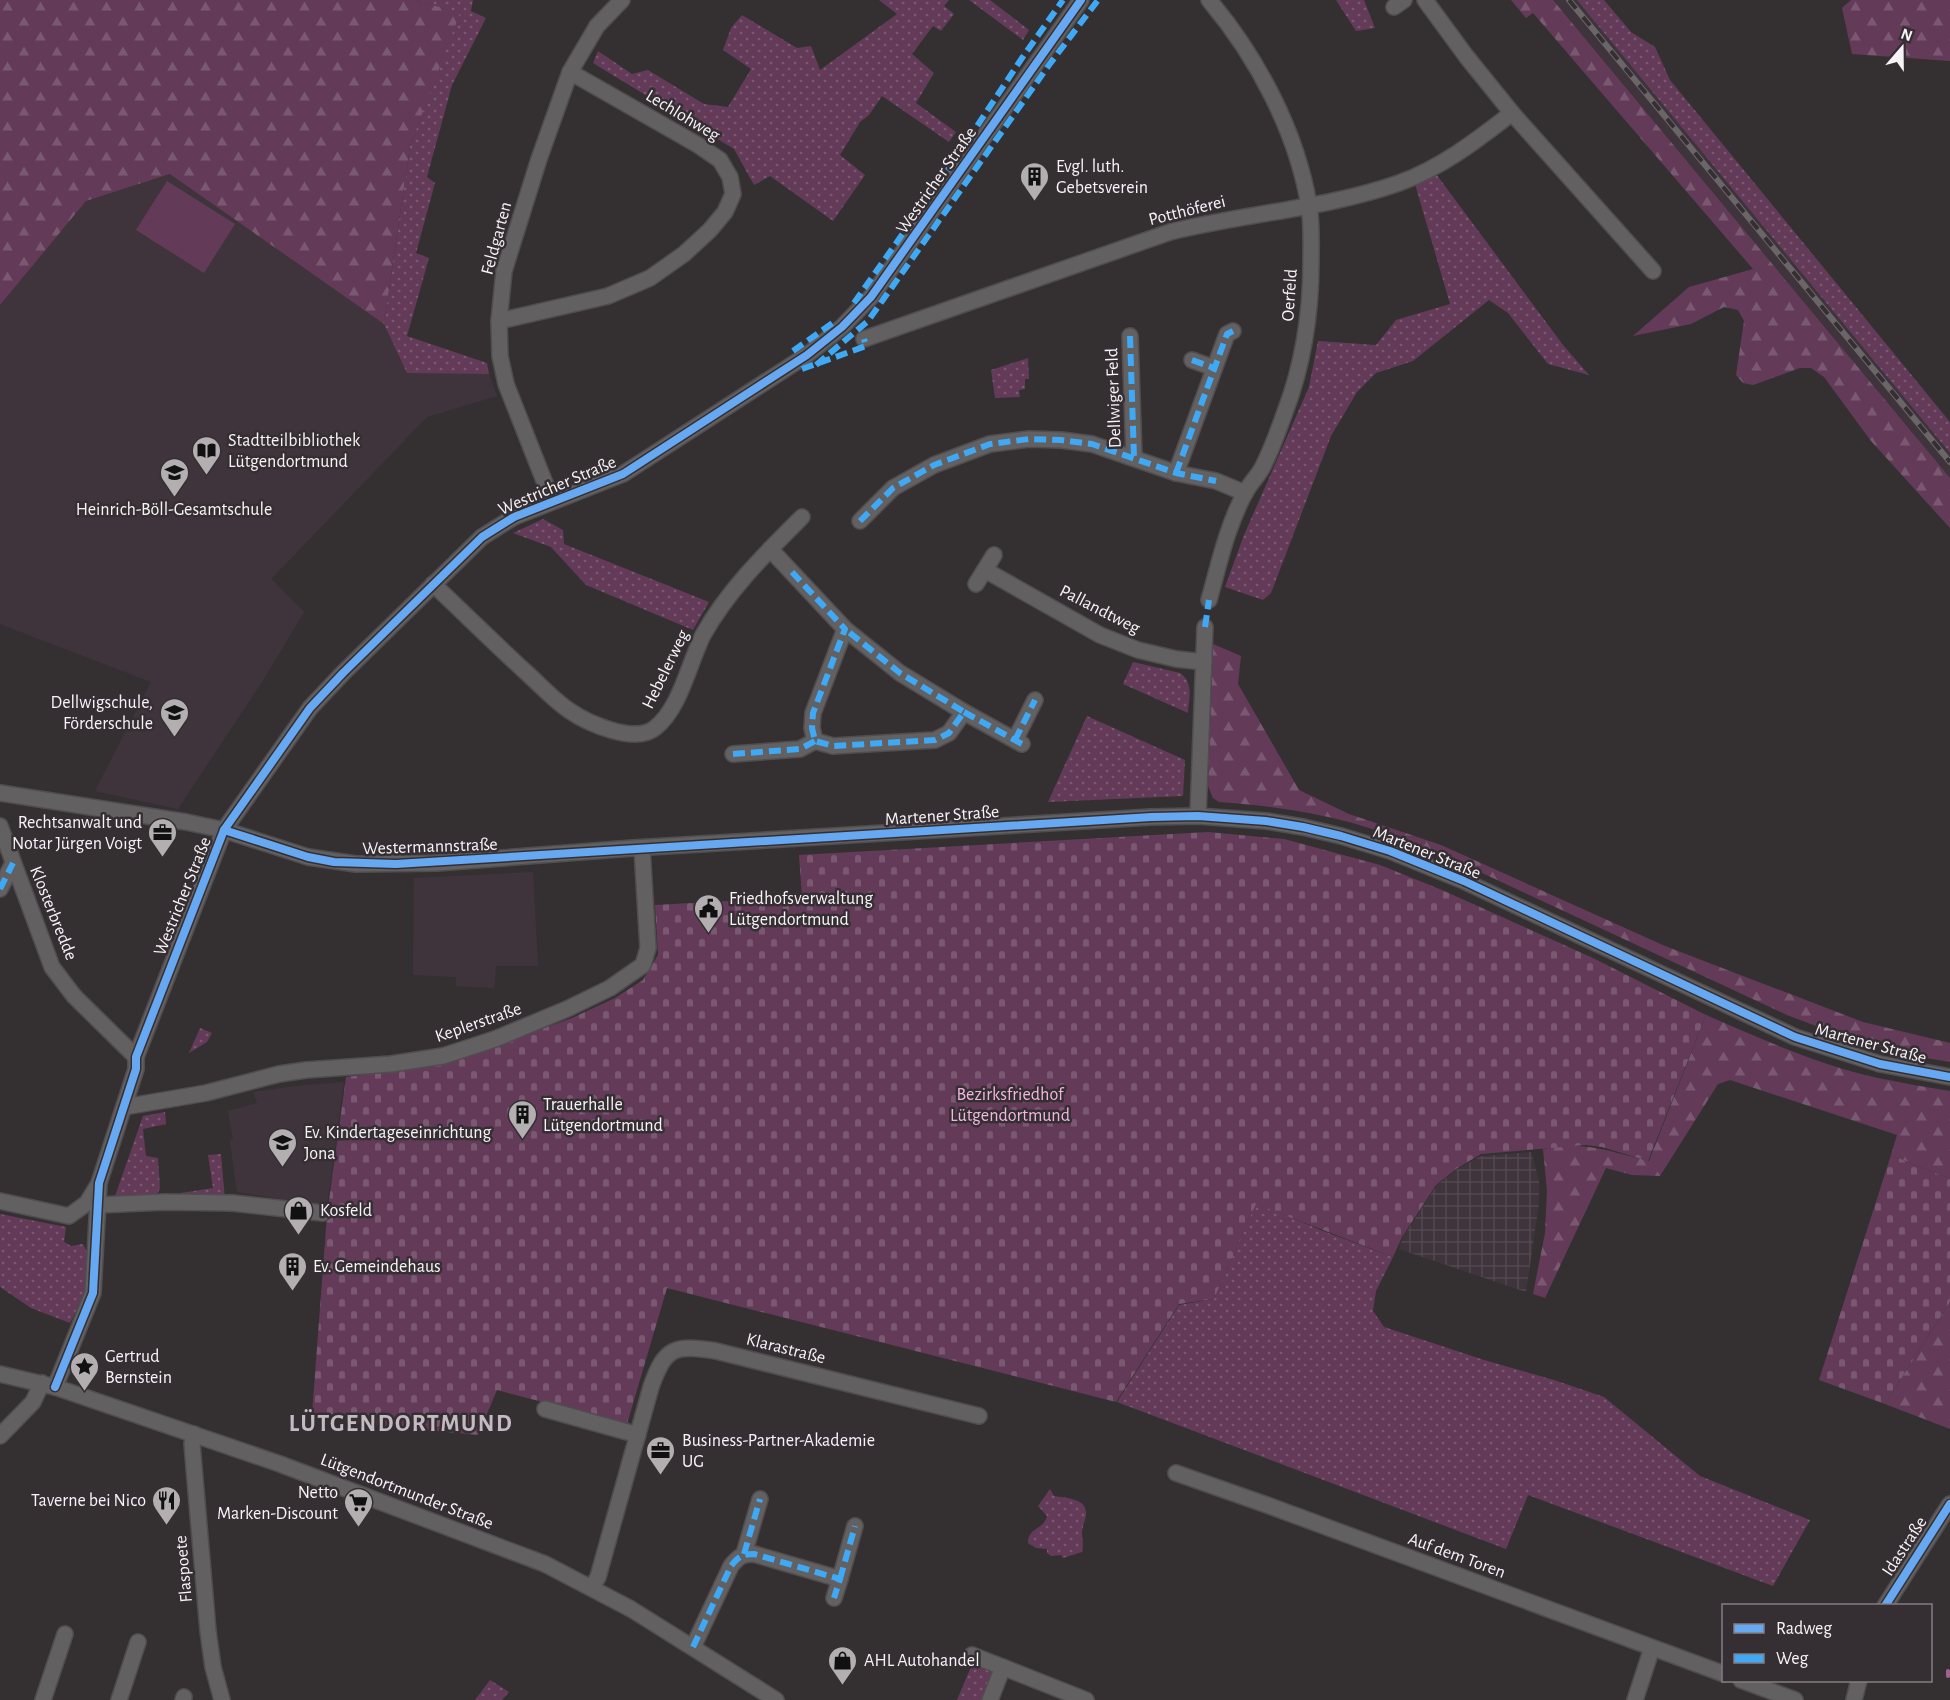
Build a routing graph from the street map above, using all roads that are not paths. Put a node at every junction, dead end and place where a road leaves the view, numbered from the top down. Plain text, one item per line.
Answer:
1 (622, 0) edge
2 (1081, 0) edge
3 (1209, 0) edge
4 (1425, 0) edge
5 (570, 72) junction
6 (1512, 113) junction
7 (1309, 207) junction
8 (1653, 271) dead end
9 (499, 321) junction
10 (1233, 331) dead end
11 (1130, 336) dead end
12 (864, 339) dead end
13 (1192, 360) dead end
14 (1214, 368) junction
15 (1134, 458) junction
16 (1176, 472) junction
17 (1245, 493) junction
18 (552, 501) junction
19 (802, 517) dead end
20 (860, 521) dead end
21 (770, 549) junction
22 (994, 555) dead end
23 (985, 570) junction
24 (433, 584) junction
25 (976, 584) dead end
26 (1209, 600) dead end
27 (1205, 627) dead end
28 (845, 629) junction
29 (1204, 662) junction
30 (1035, 700) dead end
31 (964, 712) junction
32 (815, 741) junction
33 (733, 754) dead end
34 (0, 793) edge
35 (1198, 816) junction
36 (0, 826) edge
37 (224, 830) junction
38 (642, 848) junction
39 (13, 863) junction
40 (0, 889) edge
41 (136, 1058) junction
42 (1950, 1077) edge
43 (124, 1107) junction
44 (99, 1183) junction
45 (0, 1201) edge
46 (98, 1205) junction
47 (323, 1213) dead end
48 (69, 1216) junction
49 (96, 1251) junction
50 (0, 1374) edge
51 (49, 1385) junction
52 (545, 1409) dead end
53 (979, 1416) dead end
54 (194, 1434) junction
55 (638, 1435) junction
56 (0, 1436) edge
57 (1176, 1473) dead end
58 (760, 1499) dead end
59 (1950, 1504) edge
60 (855, 1526) dead end
61 (744, 1554) junction
62 (840, 1579) junction
63 (592, 1587) junction
64 (834, 1599) dead end
65 (1887, 1604) edge
66 (65, 1634) dead end
67 (138, 1642) dead end
68 (693, 1647) junction
69 (1652, 1648) junction
70 (972, 1655) dead end
71 (1003, 1667) junction
72 (1722, 1673) edge
73 (1746, 1682) edge
74 (1858, 1682) edge
75 (43, 1700) edge
76 (119, 1700) edge
77 (222, 1700) edge
78 (776, 1700) edge
79 (990, 1700) edge
80 (1086, 1700) edge
81 (1635, 1700) edge
82 (1795, 1700) edge
83 (1854, 1700) edge

1 - 5 street, Feldgarten
2 - 18 street, Westricher Straße
3 - 7 street, Oerfeld
4 - 6 street
5 - 9 street, Feldgarten
5 - 9 street, Lechlohweg
6 - 7 street, Potthöferei
6 - 8 street
7 - 12 street, Potthöferei
7 - 17 street, Oerfeld
9 - 18 street, Feldgarten
10 - 14 street
11 - 15 street, Dellwiger Feld
13 - 14 street
14 - 16 street
15 - 16 street, Dellwiger Feld
15 - 20 street, Dellwiger Feld
16 - 17 street, Dellwiger Feld
17 - 26 street, Oerfeld
18 - 24 street, Westricher Straße
19 - 21 street, Hebelerweg
21 - 24 street, Hebelerweg
21 - 28 street
22 - 23 street
23 - 25 street
23 - 29 street, Pallandtweg
24 - 37 street, Westricher Straße
27 - 29 street
28 - 31 street
28 - 32 street
29 - 35 street
30 - 31 street
31 - 32 street
32 - 33 street
34 - 37 street, Westermannstraße
35 - 38 street, Martener Straße
35 - 42 street, Martener Straße
36 - 39 street, Klosterbredde
37 - 38 street, Westermannstraße
37 - 41 street, Westricher Straße
38 - 43 street, Keplerstraße
39 - 40 street
39 - 41 street, Klosterbredde
41 - 43 street, Westricher Straße
43 - 44 street, Westricher Straße
44 - 46 street, Westricher Straße
44 - 48 street
45 - 48 street
46 - 47 street
46 - 49 street, Westricher Straße
48 - 49 street, Westricher Straße
49 - 51 street, Westricher Straße
50 - 51 street, Lütgendortmunder Straße
51 - 54 street, Lütgendortmunder Straße
51 - 56 street, Westricher Straße
52 - 55 street
53 - 55 street, Klarastraße
54 - 63 street, Lütgendortmunder Straße
54 - 77 street, Flaspoete
55 - 63 street, Klarastraße
57 - 69 street, Auf dem Toren
58 - 61 street
59 - 65 street, Idastraße
60 - 62 street
61 - 62 street
61 - 68 street
62 - 64 street
63 - 68 street, Lütgendortmunder Straße
66 - 75 street
67 - 76 street
68 - 78 street, Lütgendortmunder Straße
69 - 72 street, Auf dem Toren
69 - 81 street
70 - 71 street
71 - 79 street
71 - 80 street
73 - 82 street
74 - 83 street

